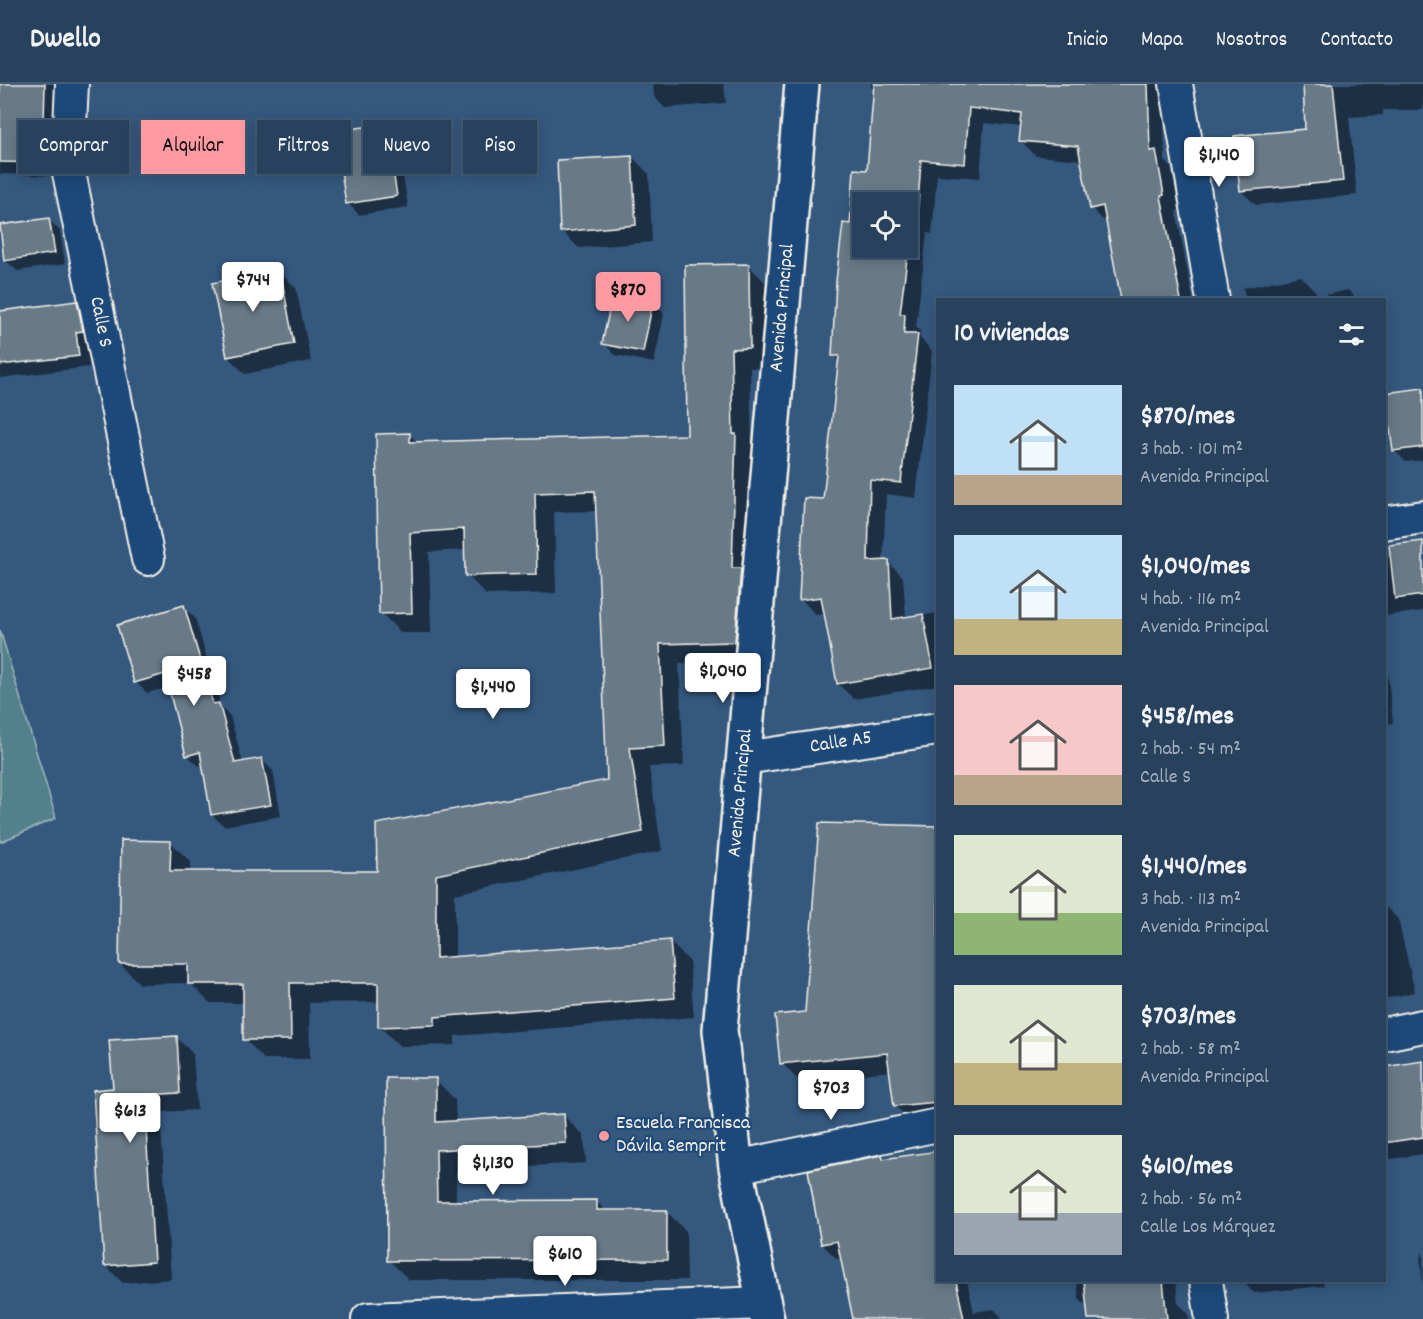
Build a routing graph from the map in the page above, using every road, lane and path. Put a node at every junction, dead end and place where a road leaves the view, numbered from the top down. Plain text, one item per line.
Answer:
1 (72, 84) edge
2 (802, 84) edge
3 (1176, 84) edge
4 (1213, 298) edge
5 (1423, 517) edge
6 (1386, 523) edge
7 (148, 558) dead end
8 (936, 729) edge
9 (744, 758) junction
10 (1423, 1026) edge
11 (1386, 1034) edge
12 (936, 1125) edge
13 (735, 1167) junction
14 (1206, 1282) edge
15 (765, 1311) edge
16 (368, 1319) edge
17 (1212, 1319) edge

1 - 7 street, Calle S
2 - 9 street, Avenida Principal
3 - 4 street
5 - 6 street
8 - 9 street, Calle A5
9 - 13 street, Avenida Principal
10 - 11 street
12 - 13 street
13 - 15 street, Avenida Principal
14 - 17 street
15 - 16 street

